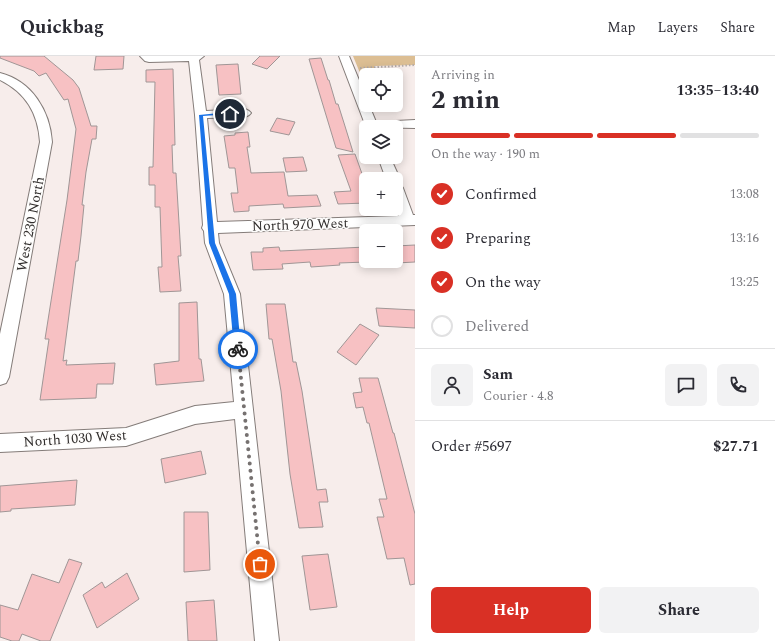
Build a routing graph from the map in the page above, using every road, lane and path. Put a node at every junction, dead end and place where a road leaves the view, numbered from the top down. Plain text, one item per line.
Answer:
1 (344, 56) edge
2 (147, 57) edge
3 (196, 57) edge
4 (415, 65) edge
5 (358, 68) dead end
6 (6, 79) edge
7 (245, 113) dead end
8 (201, 115) junction
9 (369, 120) edge
10 (415, 124) edge
11 (403, 125) edge
12 (403, 202) edge
13 (412, 220) edge
14 (210, 228) junction
15 (0, 378) edge
16 (244, 409) junction
17 (0, 443) edge
18 (268, 641) edge

1 - 9 street
2 - 3 street
3 - 8 street
4 - 5 path
6 - 15 street, West 230 North
7 - 8 street
8 - 14 street
10 - 11 street
12 - 13 street
13 - 14 street, North 970 West
14 - 16 street
16 - 17 street, North 1030 West
16 - 18 street

